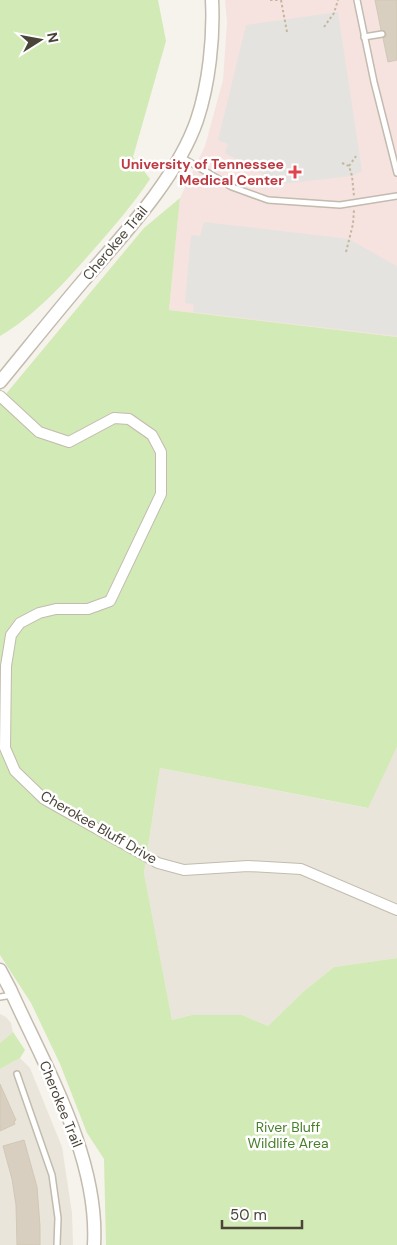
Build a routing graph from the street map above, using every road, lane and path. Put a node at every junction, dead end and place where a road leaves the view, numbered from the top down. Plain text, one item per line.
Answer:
1 (212, 0) edge
2 (270, 0) edge
3 (280, 0) edge
4 (338, 0) edge
5 (357, 0) edge
6 (324, 27) dead end
7 (287, 32) dead end
8 (382, 34) dead end
9 (364, 37) junction
10 (180, 156) junction
11 (356, 156) dead end
12 (395, 158) edge
13 (349, 166) dead end
14 (396, 166) edge
15 (397, 173) edge
16 (397, 196) edge
17 (0, 382) edge
18 (0, 396) edge
19 (397, 910) edge
20 (0, 970) edge
21 (6, 996) edge
22 (17, 1074) dead end
23 (57, 1245) edge
24 (94, 1245) edge

1 - 10 street, Cherokee Trail
2 - 3 path
3 - 7 path
4 - 6 path
5 - 9 lane
8 - 9 lane
9 - 12 lane
10 - 16 lane
10 - 17 street, Cherokee Trail
11 - 13 path
12 - 14 lane
14 - 15 lane
18 - 19 street, Cherokee Bluff Drive
20 - 21 street, Cherokee Trail
21 - 24 street, Cherokee Trail
22 - 23 lane

